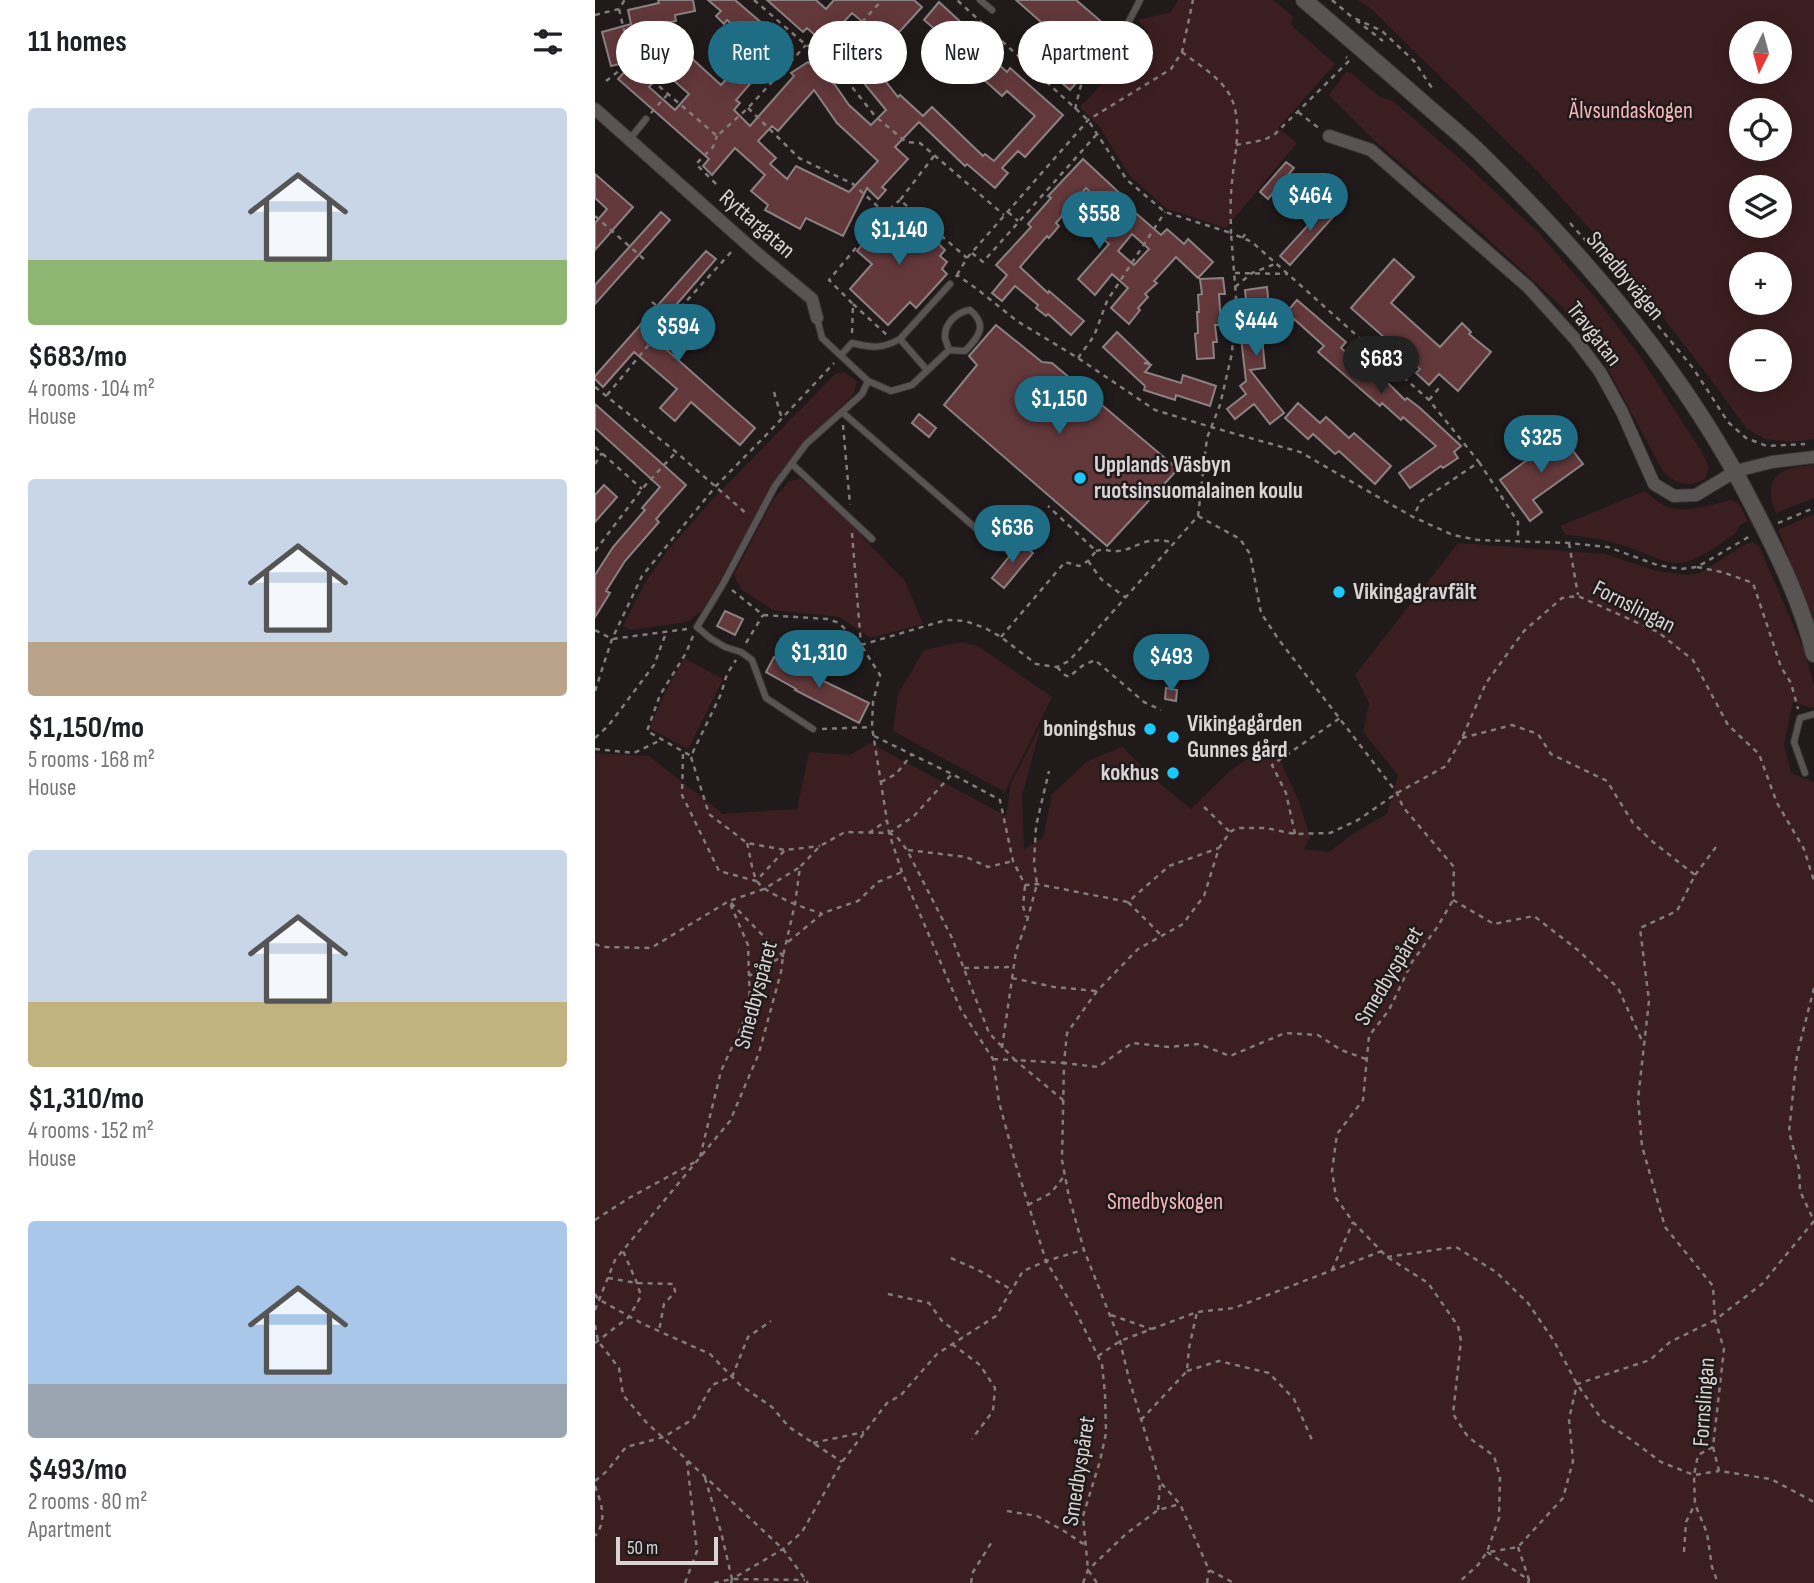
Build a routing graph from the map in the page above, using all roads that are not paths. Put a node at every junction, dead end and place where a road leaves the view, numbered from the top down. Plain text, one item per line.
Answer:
1 (980, 0) edge
2 (1140, 0) edge
3 (1304, 0) edge
4 (992, 10) dead end
5 (1129, 21) edge
6 (595, 110) edge
7 (646, 118) road end
8 (1329, 136) road end
9 (629, 139) junction
10 (950, 284) road end
11 (817, 318) joint
12 (900, 339) junction
13 (949, 349) junction
14 (841, 355) junction
15 (927, 370) junction
16 (868, 381) junction
17 (842, 412) junction
18 (1814, 457) edge
19 (792, 464) junction
20 (1736, 471) junction
21 (872, 539) dead end
22 (994, 544) dead end
23 (1814, 654) edge
24 (1814, 714) edge
25 (813, 729) road end
26 (1805, 773) dead end

1 - 4 lane
2 - 5 lane
3 - 20 street, Smedbyvägen
6 - 9 street, Ryttargatan
7 - 9 lane
8 - 20 street, Travgatan
9 - 11 street, Ryttargatan
10 - 12 lane
11 - 14 lane, Ryttargatan
12 - 14 lane
12 - 15 lane
13 - 13 lane
13 - 15 lane
14 - 16 lane, Ryttargatan
15 - 16 lane
16 - 17 lane
17 - 19 lane
17 - 22 lane
18 - 20 street, Travgatan
19 - 21 lane
19 - 25 lane
20 - 23 street, Smedbyvägen
24 - 26 lane

